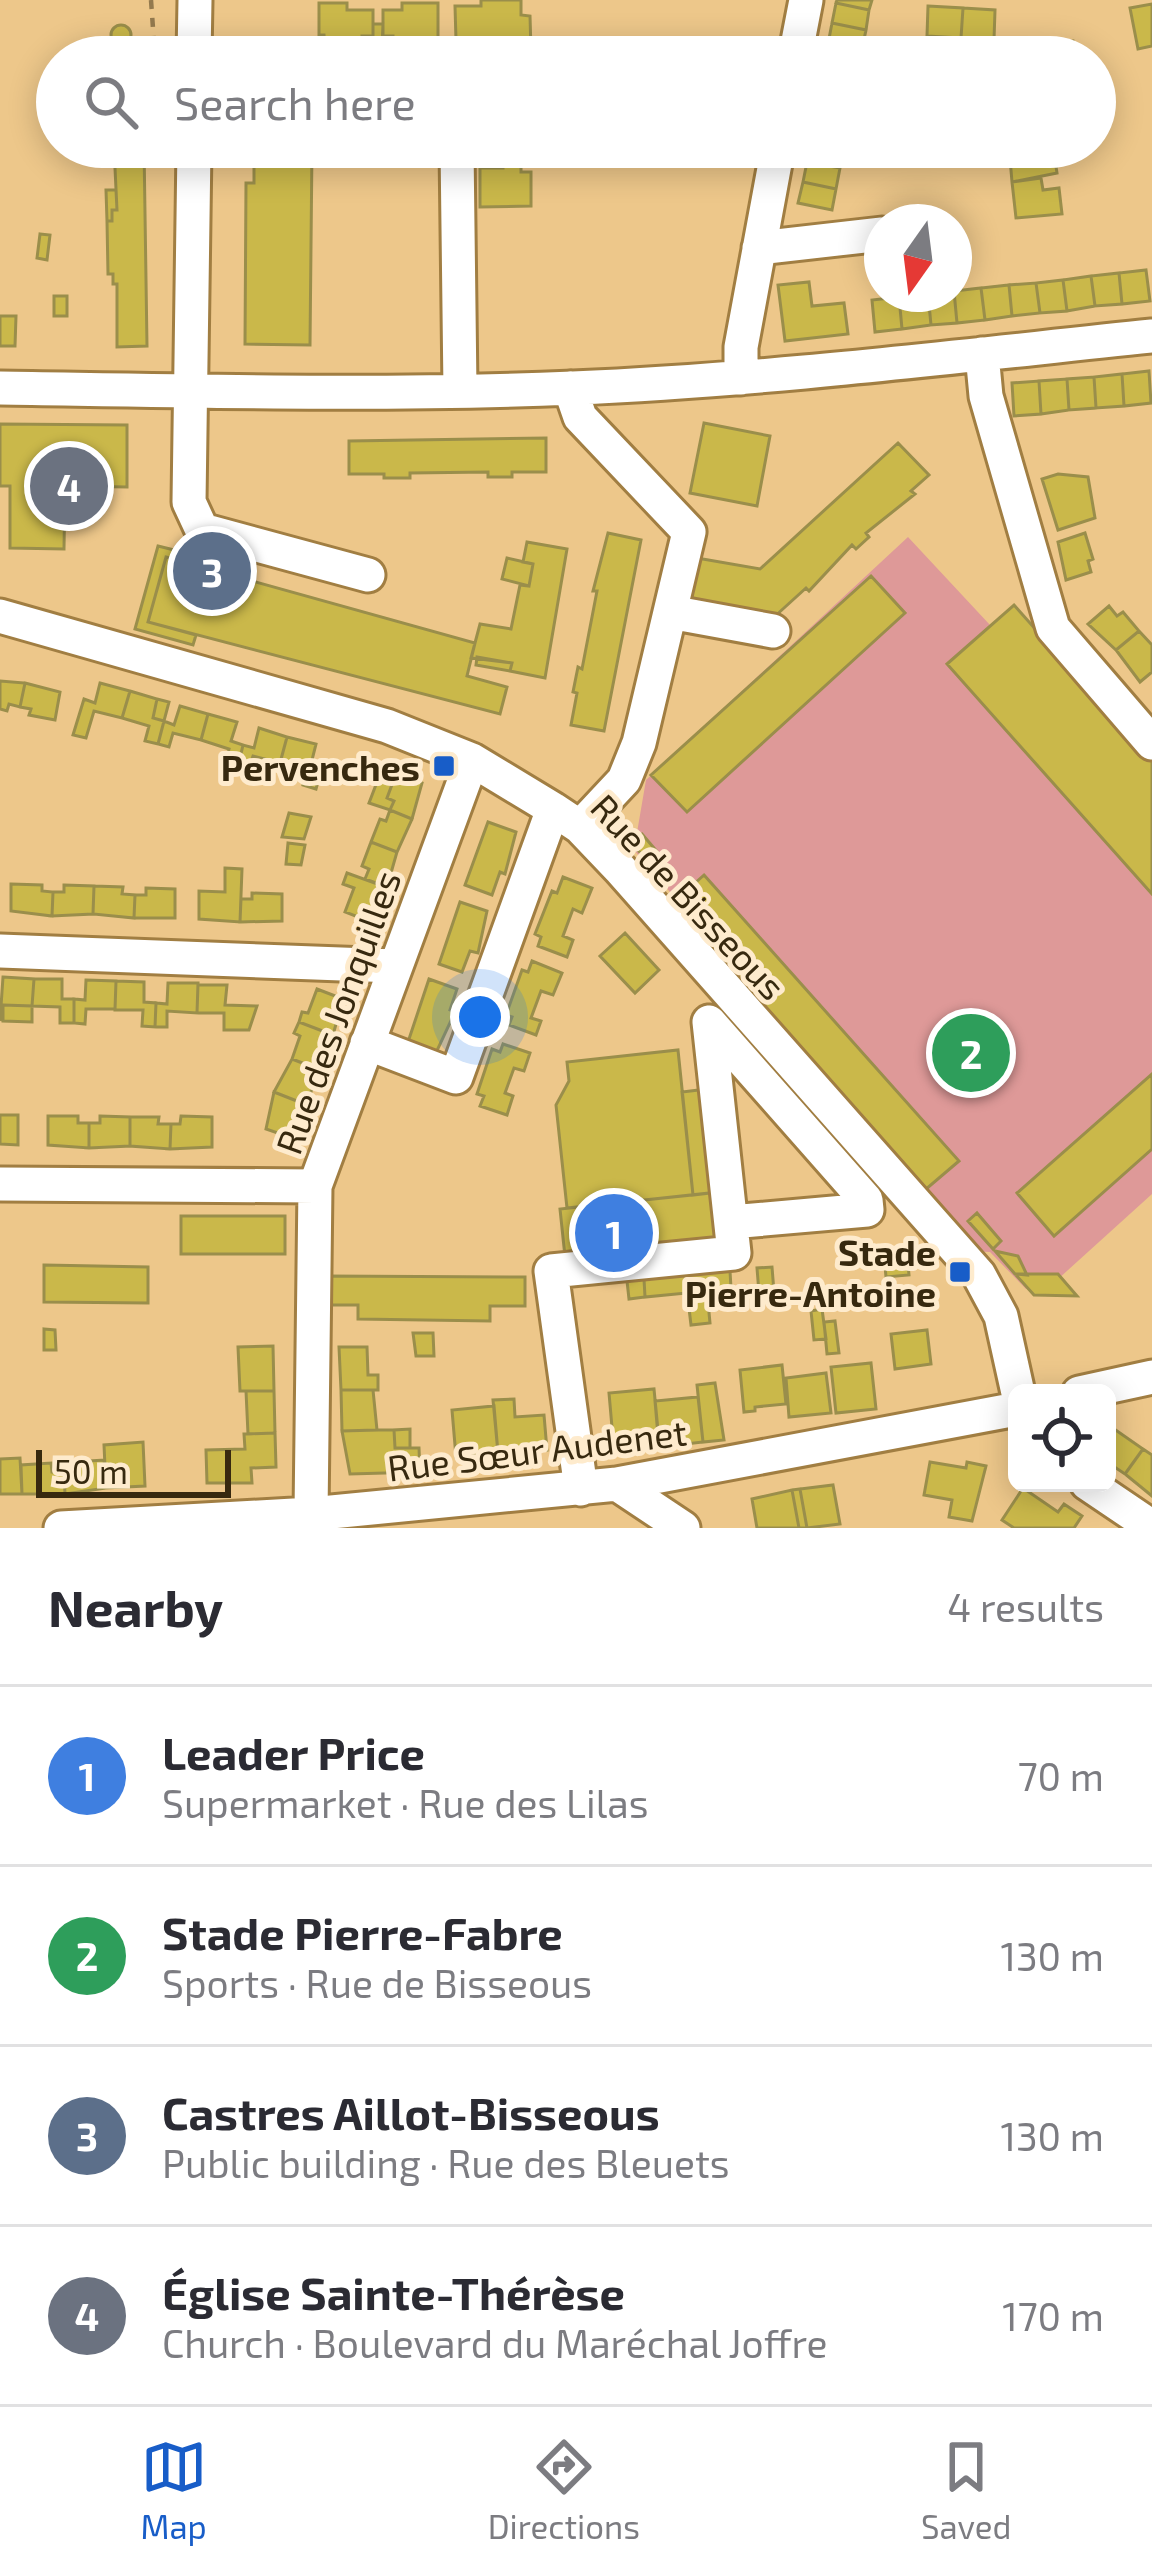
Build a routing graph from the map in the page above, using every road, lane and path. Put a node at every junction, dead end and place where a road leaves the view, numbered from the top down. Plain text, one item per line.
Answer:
1 (151, 0) edge
2 (195, 0) edge
3 (806, 0) edge
4 (154, 36) edge
5 (194, 36) edge
6 (799, 36) edge
7 (194, 168) edge
8 (457, 168) edge
9 (774, 168) edge
10 (864, 236) edge
11 (759, 248) junction
12 (1152, 336) edge
13 (982, 354) junction
14 (741, 378) junction
15 (0, 388) edge
16 (570, 388) junction
17 (191, 389) junction
18 (460, 390) junction
19 (368, 575) dead end
20 (0, 612) edge
21 (670, 612) junction
22 (773, 631) dead end
23 (1152, 743) edge
24 (472, 760) junction
25 (567, 818) junction
26 (0, 951) edge
27 (395, 966) junction
28 (721, 1011) junction
29 (367, 1042) junction
30 (0, 1184) edge
31 (315, 1186) junction
32 (731, 1222) junction
33 (1152, 1377) edge
34 (1016, 1384) edge
35 (1116, 1385) edge
36 (1008, 1411) edge
37 (617, 1484) junction
38 (581, 1489) junction
39 (1101, 1492) edge
40 (311, 1514) junction
41 (257, 1523) edge
42 (61, 1528) edge
43 (683, 1528) edge
44 (1152, 1528) edge

1 - 4 path
2 - 5 street
3 - 6 street
7 - 17 street
8 - 18 street
9 - 11 street
10 - 11 street
11 - 14 street
12 - 13 street
13 - 14 street
13 - 23 street
14 - 16 street
15 - 17 street
16 - 18 street
16 - 21 street
17 - 18 street
17 - 19 street
20 - 24 street, Rue de Bisseous
21 - 22 street
21 - 25 street
24 - 25 street, Rue de Bisseous
24 - 27 street, Rue des Jonquilles
25 - 28 street, Rue de Bisseous
25 - 29 street
26 - 27 street
27 - 29 street, Rue des Jonquilles
28 - 32 street
28 - 32 street
28 - 34 street, Rue de Bisseous
29 - 31 street, Rue des Jonquilles
30 - 31 street
31 - 40 street, Rue des Jonquilles
32 - 38 street
33 - 35 street
36 - 37 street, Rue Sœur Audenet
37 - 38 street, Rue Sœur Audenet
37 - 43 street
38 - 40 street, Rue Sœur Audenet
39 - 44 street
40 - 41 street, Rue Sœur Audenet
41 - 42 street, Rue Sœur Audenet

